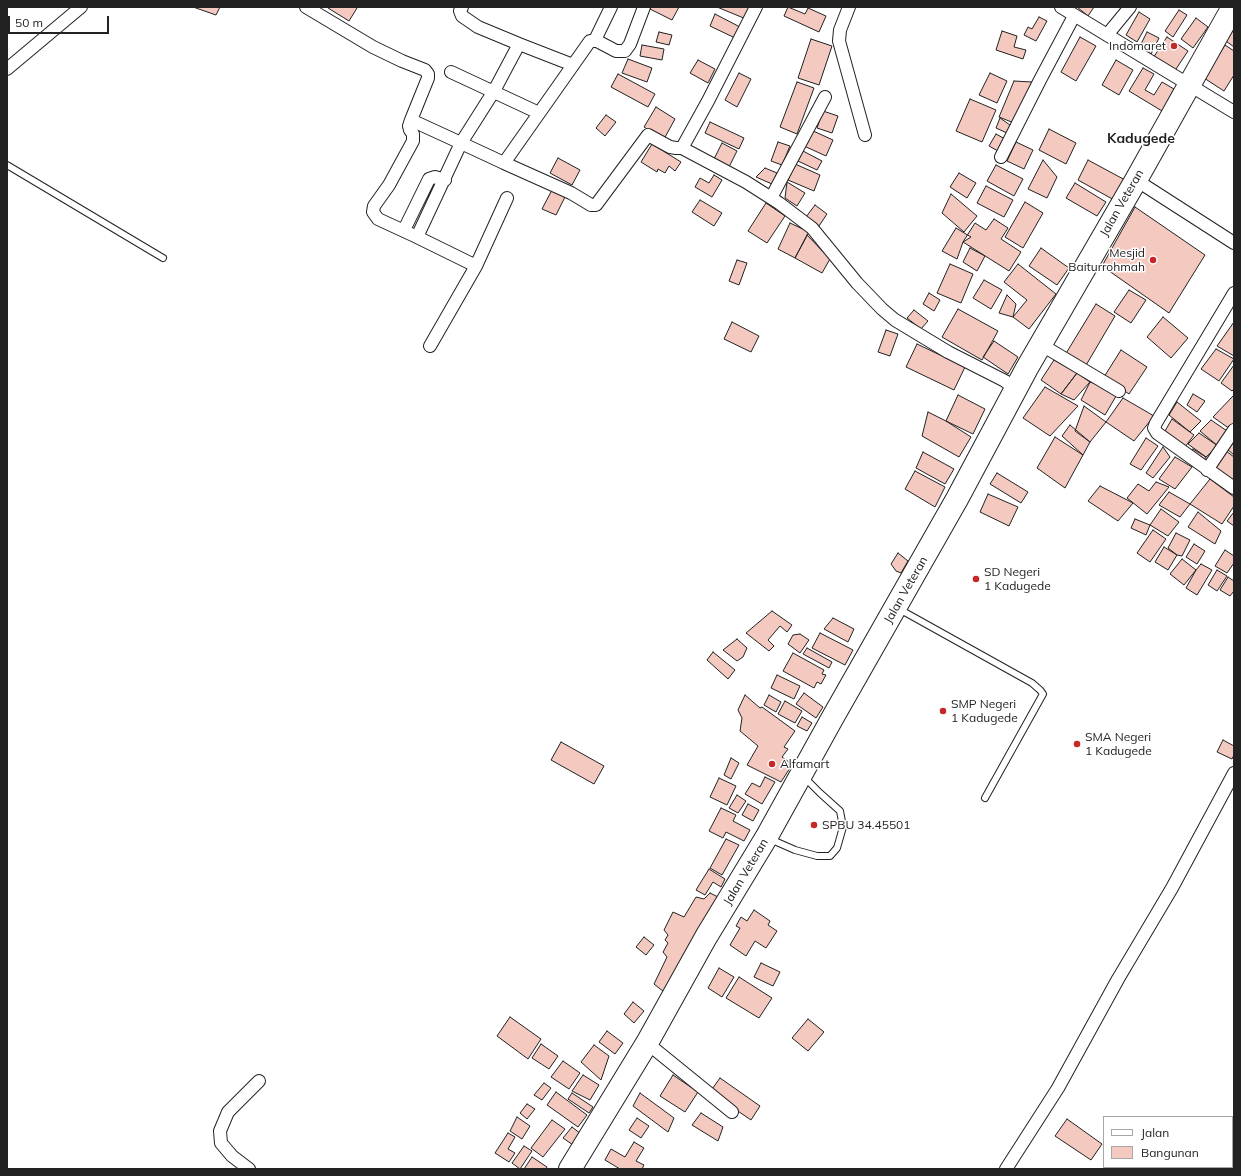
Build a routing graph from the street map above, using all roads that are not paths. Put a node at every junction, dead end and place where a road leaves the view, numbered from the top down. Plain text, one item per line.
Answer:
1 (81, 7) edge
2 (306, 7) edge
3 (462, 7) edge
4 (611, 7) edge
5 (644, 7) edge
6 (756, 7) edge
7 (849, 7) edge
8 (1061, 7) edge
9 (1130, 7) edge
10 (1233, 7) edge
11 (1074, 16) junction
12 (1107, 36) junction
13 (595, 40) junction
14 (519, 44) junction
15 (574, 65) junction
16 (7, 69) edge
17 (451, 72) dead end
18 (1190, 85) junction
19 (494, 91) junction
20 (825, 98) dead end
21 (1234, 112) edge
22 (539, 113) junction
23 (411, 120) junction
24 (865, 135) dead end
25 (461, 143) junction
26 (682, 148) junction
27 (1001, 157) dead end
28 (504, 163) junction
29 (7, 165) edge
30 (445, 180) junction
31 (1136, 180) junction
32 (508, 198) dead end
33 (771, 198) junction
34 (404, 230) junction
35 (417, 237) junction
36 (1234, 242) edge
37 (163, 258) dead end
38 (476, 266) junction
39 (1234, 293) edge
40 (1040, 344) junction
41 (430, 346) dead end
42 (1015, 389) junction
43 (1119, 391) dead end
44 (1234, 430) edge
45 (1207, 470) junction
46 (1234, 488) edge
47 (896, 607) junction
48 (1234, 773) edge
49 (802, 774) junction
50 (985, 798) dead end
51 (766, 838) junction
52 (647, 1043) junction
53 (259, 1081) dead end
54 (732, 1112) dead end
55 (249, 1169) edge
56 (570, 1169) edge
57 (1006, 1169) edge

1 - 16 street
2 - 23 street
3 - 14 street
4 - 13 street
5 - 13 street
6 - 26 street
7 - 24 street
8 - 11 street
9 - 12 street
10 - 18 highway, Jalan Veteran
11 - 12 street
11 - 27 street
12 - 18 street
13 - 15 street
14 - 15 street
14 - 19 street
15 - 22 street
17 - 19 street
18 - 21 street
18 - 31 highway, Jalan Veteran
19 - 22 street
19 - 25 street
20 - 33 street
22 - 28 street
23 - 25 street
23 - 34 street
25 - 28 street
25 - 30 street
26 - 28 street
26 - 33 street
29 - 37 lane
30 - 34 street
30 - 35 street
31 - 36 street
31 - 40 highway, Jalan Veteran
32 - 38 street
33 - 42 street
34 - 35 street
35 - 38 street
38 - 41 street
39 - 45 street
40 - 42 highway, Jalan Veteran
40 - 43 street
42 - 47 highway, Jalan Veteran
44 - 45 street
45 - 46 street
47 - 49 highway, Jalan Veteran
47 - 50 lane
48 - 57 street
49 - 51 highway, Jalan Veteran
49 - 51 lane
51 - 52 highway, Jalan Veteran
52 - 54 street
52 - 56 highway, Jalan Veteran
53 - 55 street

